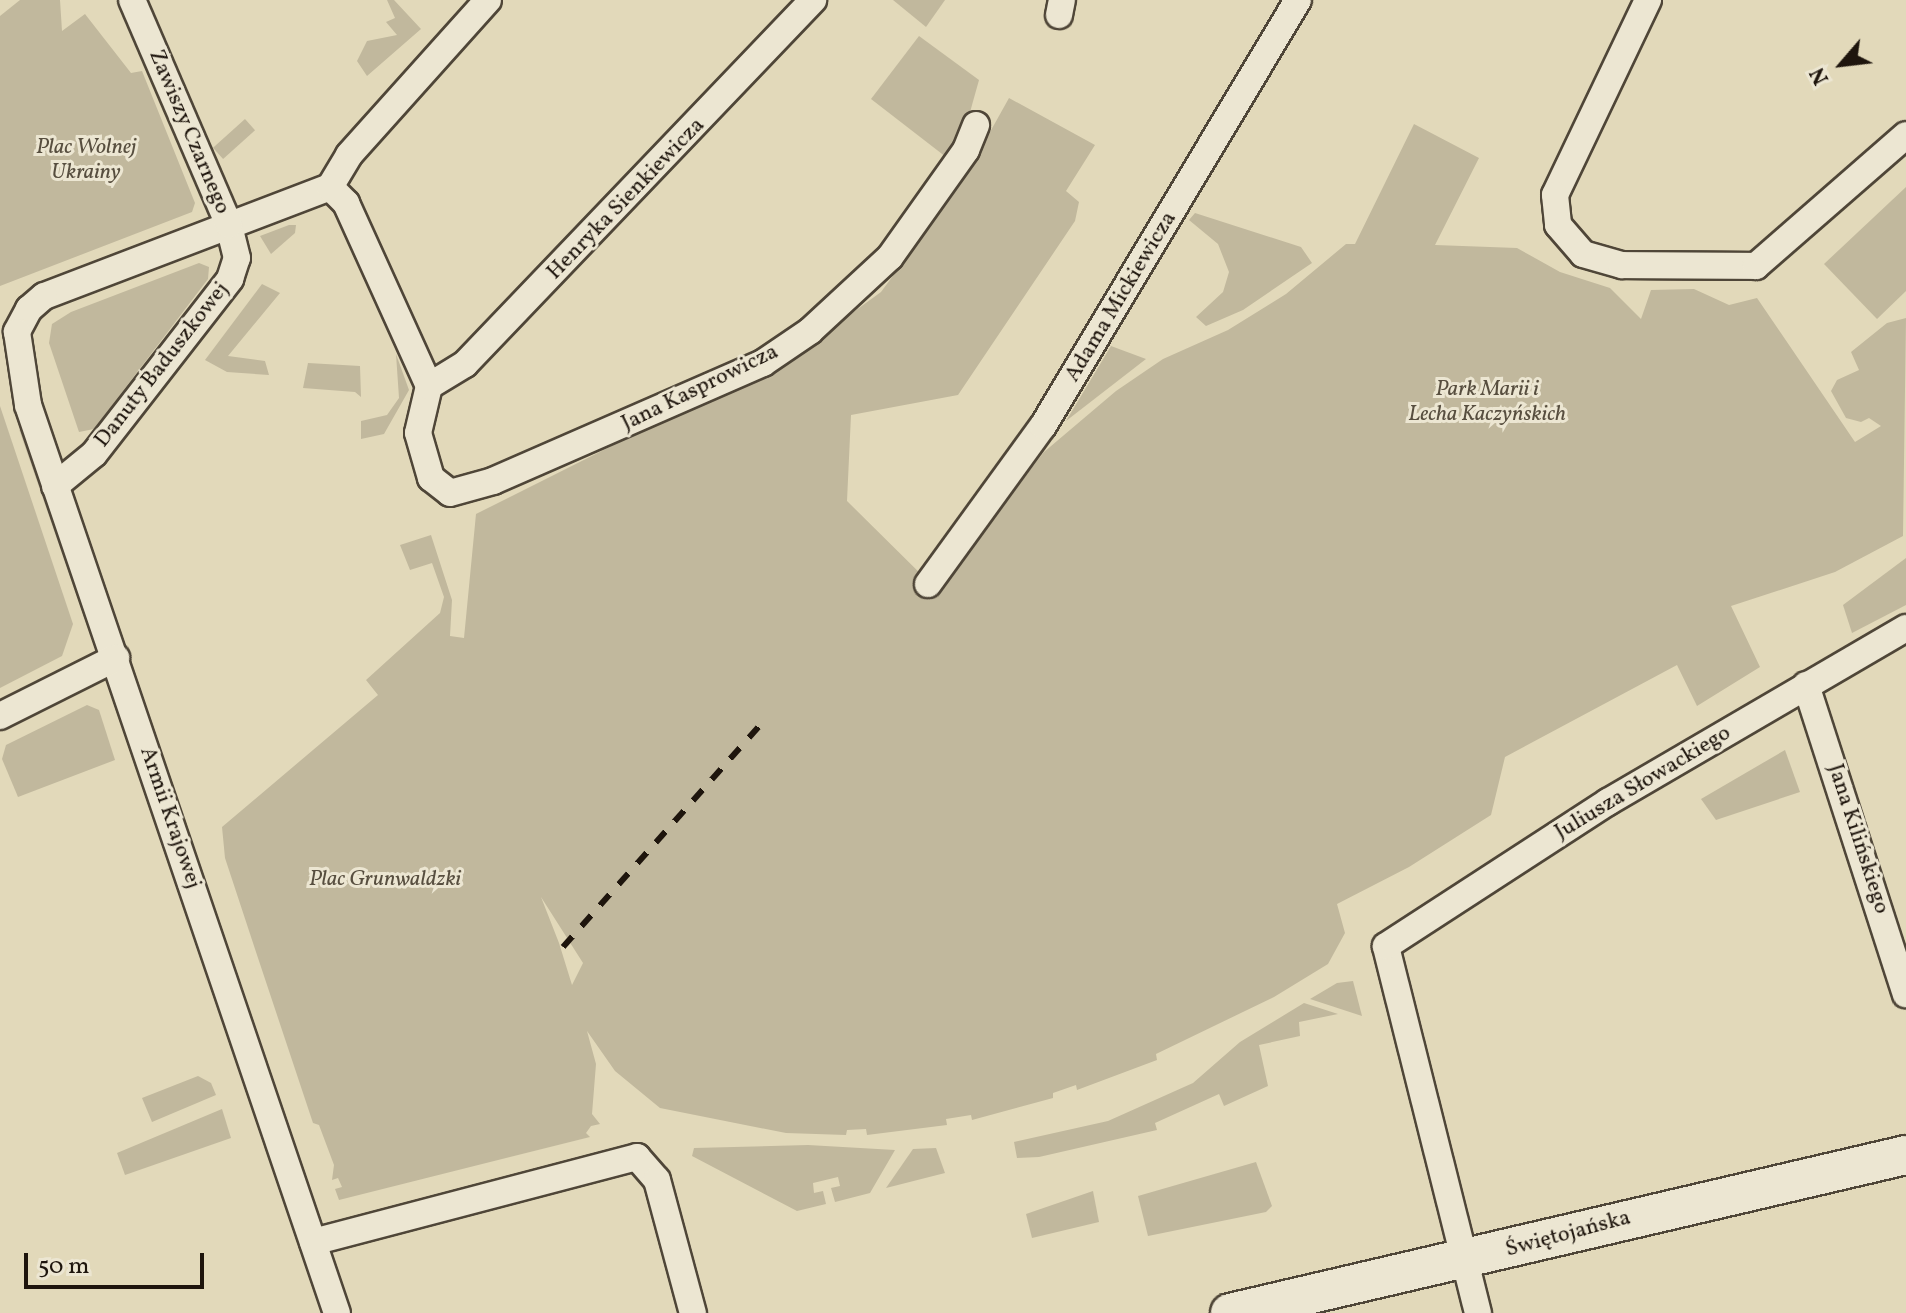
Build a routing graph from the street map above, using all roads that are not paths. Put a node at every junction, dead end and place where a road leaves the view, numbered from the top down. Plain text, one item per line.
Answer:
1 (132, 0) edge
2 (488, 0) edge
3 (813, 0) edge
4 (1298, 0) edge
5 (1648, 0) edge
6 (976, 125) dead end
7 (1906, 135) edge
8 (330, 187) junction
9 (229, 225) junction
10 (21, 322) joint
11 (429, 386) junction
12 (55, 486) junction
13 (928, 584) dead end
14 (1906, 628) edge
15 (116, 658) junction
16 (1806, 685) junction
17 (0, 716) edge
18 (1897, 927) edge
19 (1906, 994) edge
20 (1906, 1155) edge
21 (313, 1242) junction
22 (1465, 1260) junction
23 (337, 1313) edge
24 (693, 1313) edge
25 (1230, 1313) edge
26 (1478, 1313) edge

1 - 9 street, Zawiszy Czarnego
2 - 8 street
3 - 11 street, Henryka Sienkiewicza
4 - 13 street, Adama Mickiewicza
5 - 7 street
6 - 11 street, Jana Kasprowicza
8 - 9 street
8 - 11 street
9 - 10 street, Zawiszy Czarnego
9 - 12 street, Danuty Baduszkowej
10 - 12 street, Armii Krajowej
12 - 15 street, Armii Krajowej
14 - 16 street, Juliusza Słowackiego
15 - 17 street
15 - 21 street, Armii Krajowej
16 - 18 street, Jana Kilińskiego
16 - 22 street, Juliusza Słowackiego
18 - 19 street, Jana Kilińskiego
20 - 22 street, Świętojańska
21 - 23 street, Armii Krajowej
21 - 24 street
22 - 25 street, Świętojańska
22 - 26 street

